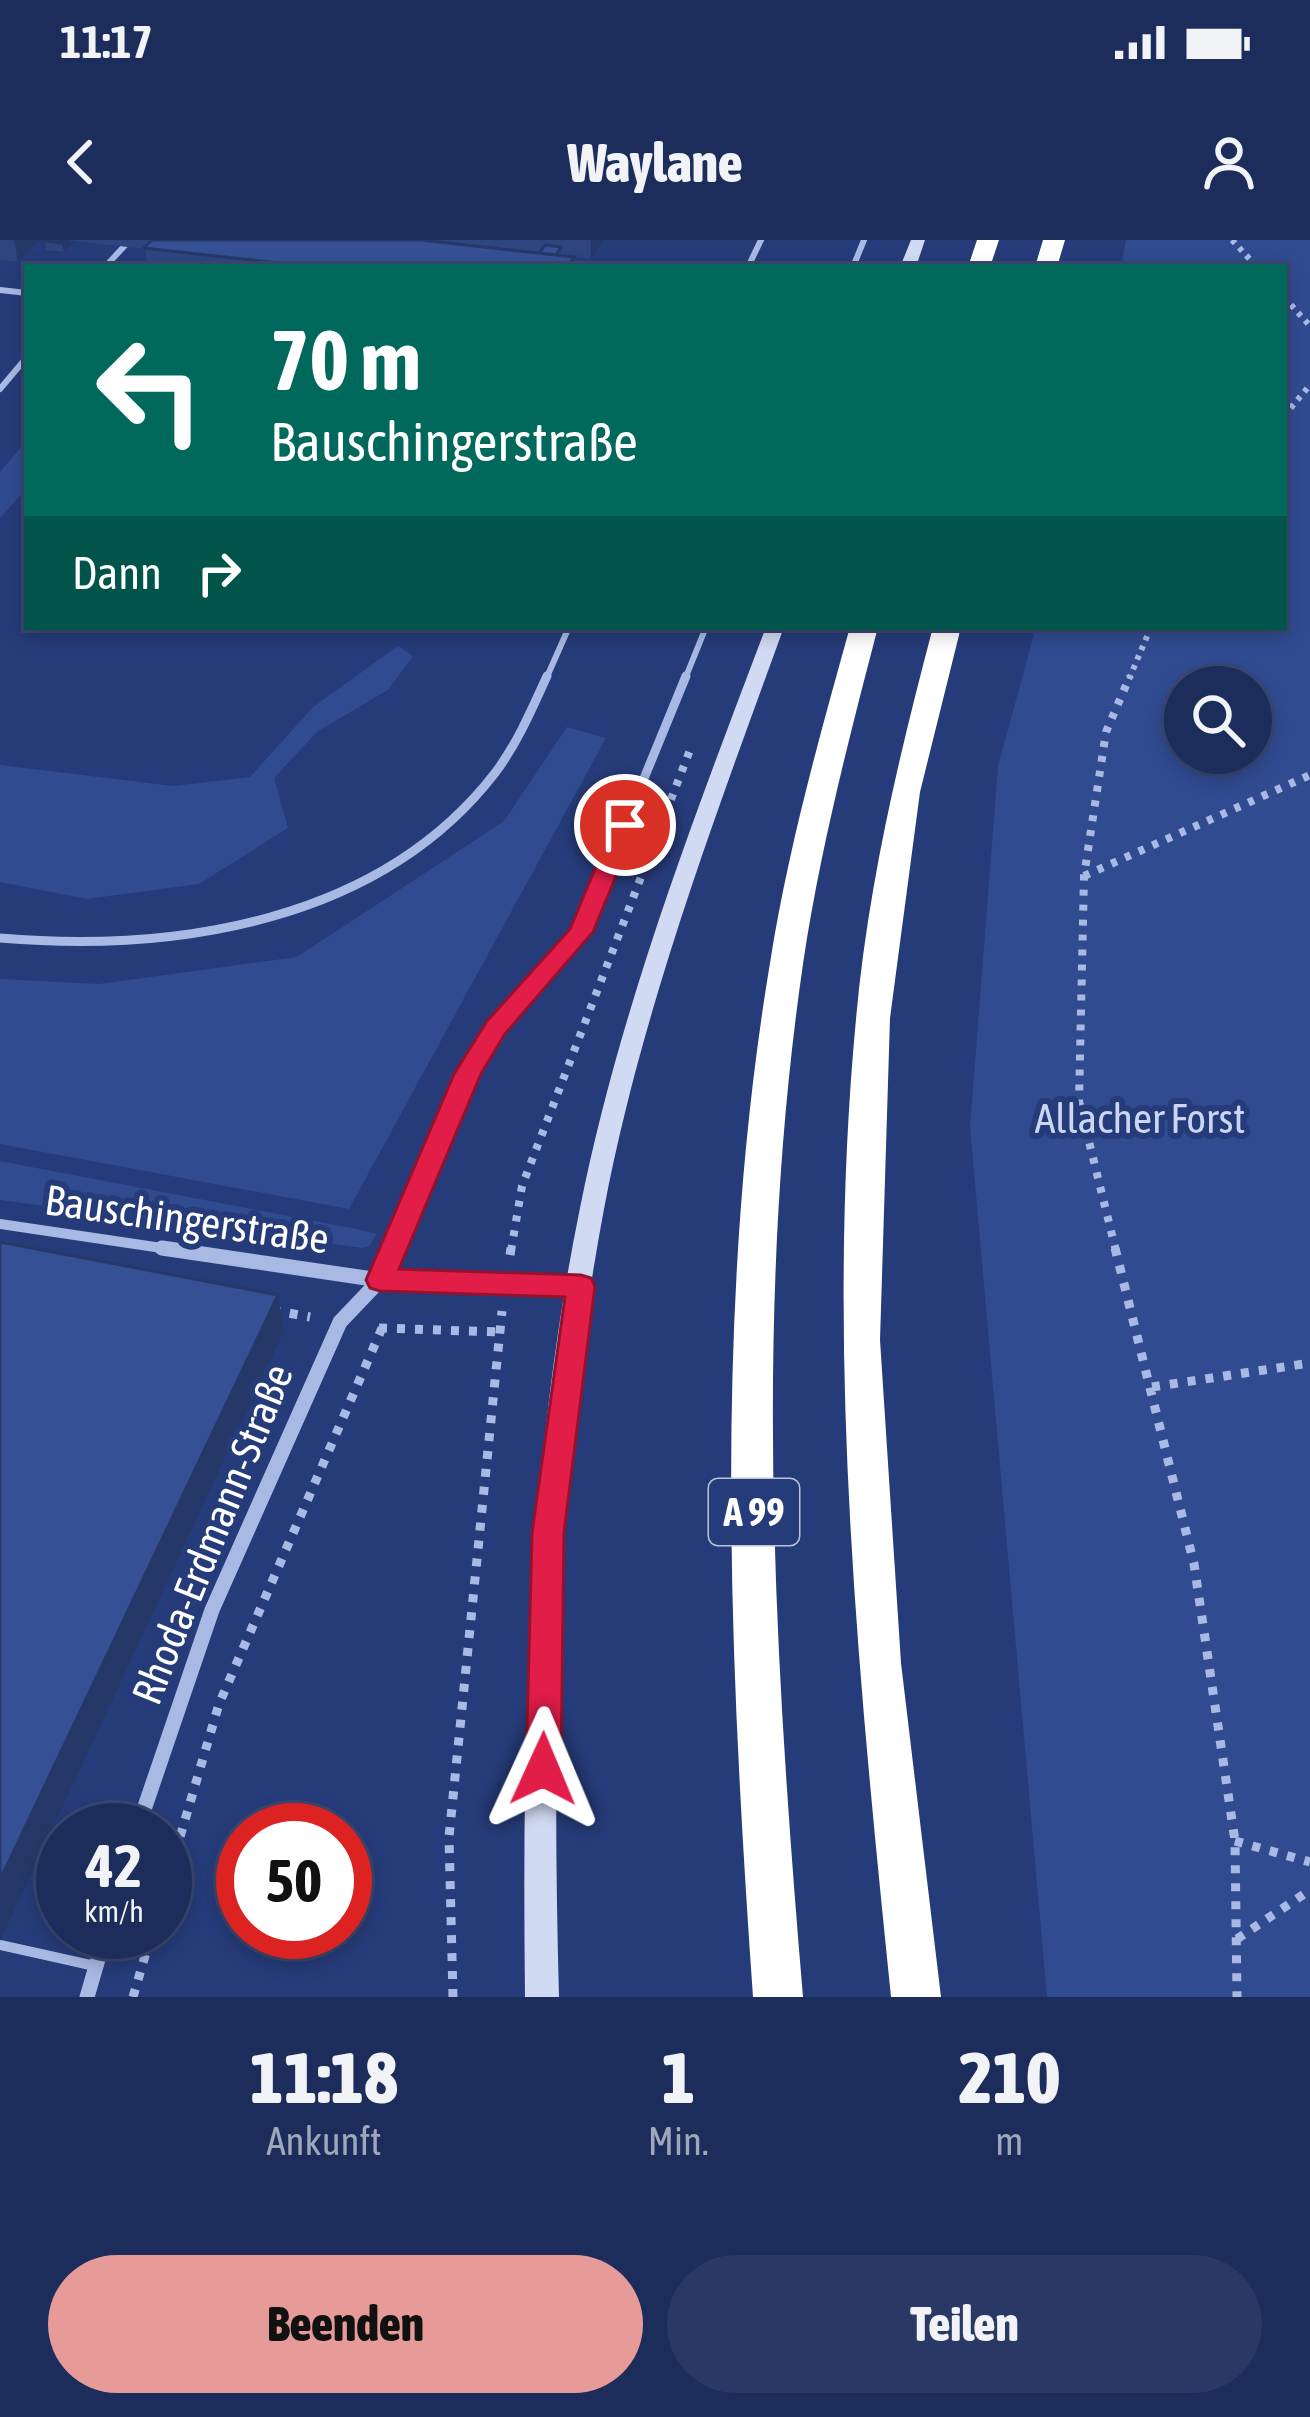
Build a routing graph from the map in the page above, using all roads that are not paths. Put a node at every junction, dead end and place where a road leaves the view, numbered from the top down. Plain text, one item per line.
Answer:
1 (130, 240) edge
2 (108, 264) edge
3 (24, 361) edge
4 (0, 389) edge
5 (567, 630) edge
6 (705, 630) edge
7 (774, 630) edge
8 (863, 630) edge
9 (945, 630) edge
10 (0, 938) edge
11 (0, 1224) edge
12 (380, 1280) junction
13 (581, 1286) junction
14 (146, 1803) edge
15 (0, 1945) edge
16 (97, 1959) edge
17 (95, 1966) junction
18 (87, 1997) edge
19 (542, 1997) edge
20 (778, 1997) edge
21 (916, 1997) edge

1 - 2 lane
3 - 4 lane
5 - 10 lane
6 - 12 lane
7 - 13 main road
8 - 20 highway, A 99
9 - 21 highway
11 - 12 street, Bauschingerstraße
12 - 13 street, Bauschingerstraße
12 - 14 street, Rhoda-Erdmann-Straße
13 - 19 main road
15 - 17 lane
16 - 17 street
17 - 18 street

